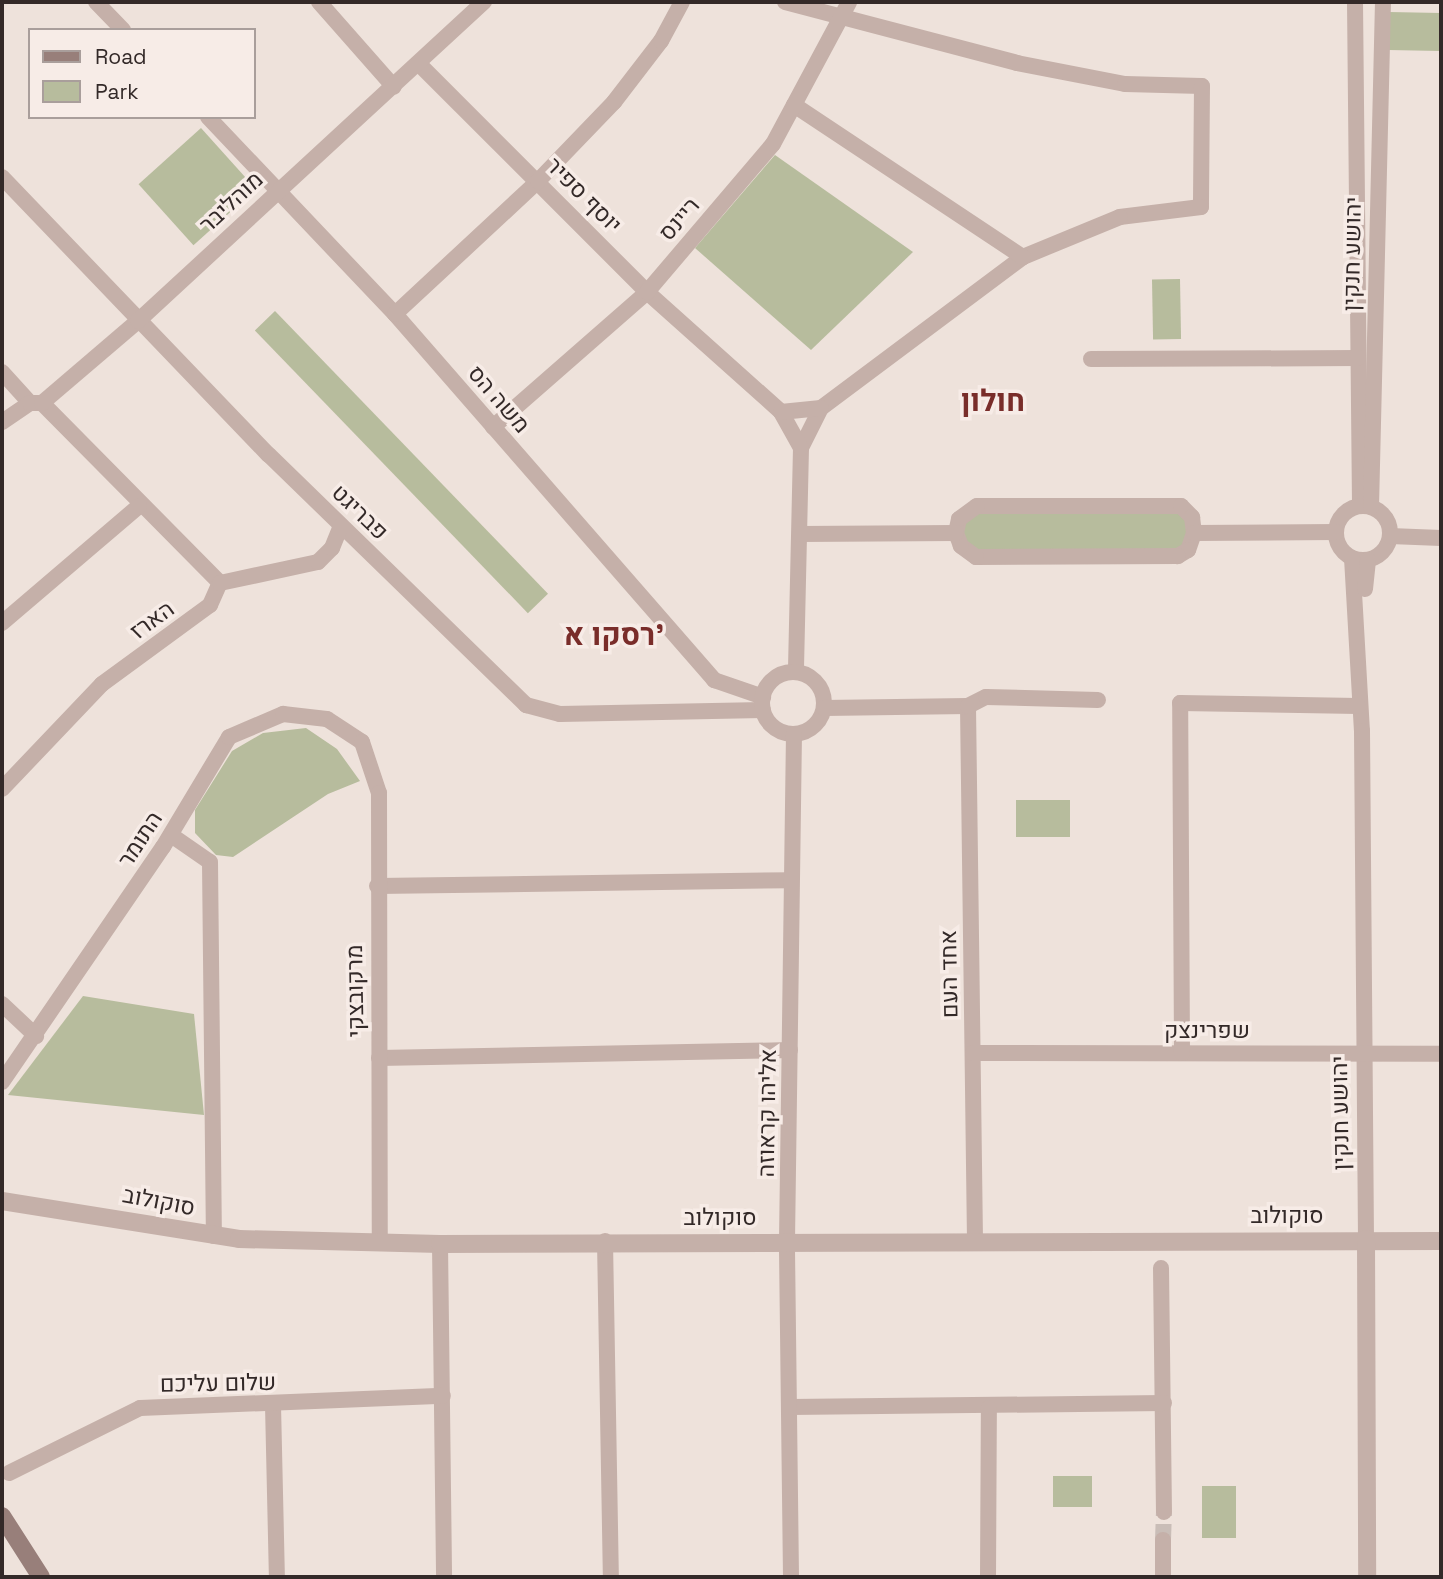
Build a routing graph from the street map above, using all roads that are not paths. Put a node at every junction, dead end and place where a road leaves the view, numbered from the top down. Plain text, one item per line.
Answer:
1 (96, 2) edge
2 (319, 2) edge
3 (484, 2) edge
4 (682, 2) edge
5 (786, 2) edge
6 (849, 2) edge
7 (1354, 2) edge
8 (1382, 2) edge
9 (842, 20) junction
10 (121, 28) edge
11 (420, 65) junction
12 (394, 87) junction
13 (794, 106) junction
14 (210, 119) edge
15 (2, 177) edge
16 (538, 181) junction
17 (278, 189) junction
18 (1023, 257) junction
19 (647, 292) junction
20 (395, 314) junction
21 (138, 321) junction
22 (1091, 359) dead end
23 (1358, 359) junction
24 (2, 372) edge
25 (36, 403) junction
26 (821, 408) junction
27 (781, 412) junction
28 (2, 422) edge
29 (493, 427) junction
30 (800, 448) junction
31 (139, 506) junction
32 (1365, 506) junction
33 (341, 526) junction
34 (1336, 532) junction
35 (957, 533) junction
36 (1194, 533) junction
37 (800, 534) junction
38 (1390, 536) junction
39 (1441, 538) edge
40 (1360, 559) junction
41 (220, 583) junction
42 (2, 623) edge
43 (796, 672) junction
44 (714, 680) junction
45 (1098, 700) dead end
46 (763, 704) junction
47 (968, 706) junction
48 (1358, 706) junction
49 (824, 708) junction
50 (709, 712) junction
51 (1362, 731) junction
52 (794, 734) junction
53 (362, 742) joint
54 (2, 789) edge
55 (171, 835) junction
56 (791, 880) junction
57 (377, 886) junction
58 (2, 1004) edge
59 (36, 1036) junction
60 (790, 1050) junction
61 (973, 1053) junction
62 (1182, 1053) junction
63 (1363, 1054) junction
64 (1441, 1054) edge
65 (379, 1058) junction
66 (2, 1082) edge
67 (2, 1201) edge
68 (214, 1236) junction
69 (1366, 1240) junction
70 (605, 1241) junction
71 (787, 1241) junction
72 (975, 1241) junction
73 (1441, 1241) edge
74 (380, 1243) junction
75 (440, 1244) junction
76 (1161, 1268) dead end
77 (443, 1396) junction
78 (1164, 1403) junction
79 (273, 1405) junction
80 (790, 1407) junction
81 (989, 1408) junction
82 (9, 1474) dead end
83 (1164, 1512) tunnel mouth
84 (2, 1516) edge
85 (1163, 1540) tunnel mouth
86 (41, 1577) edge
87 (277, 1577) edge
88 (444, 1577) edge
89 (611, 1577) edge
90 (791, 1577) edge
91 (988, 1577) edge
92 (1163, 1577) edge
93 (1367, 1577) edge

1 - 10 street
2 - 12 street
3 - 11 street, מוהליבר
4 - 16 street
5 - 9 street
6 - 9 street, ריינס
7 - 23 street, יהושע חנקין
8 - 32 street, יהושע חנקין
9 - 13 street, ריינס
9 - 18 street
11 - 12 street, מוהליבר
11 - 16 street, יוסף ספיר
12 - 17 street, מוהליבר
13 - 18 street
13 - 19 street, ריינס
14 - 17 street, משה הס
15 - 21 street, פבריגט
16 - 19 street, יוסף ספיר
16 - 20 street
17 - 20 street, משה הס
17 - 21 street, מוהליבר
18 - 26 street
19 - 27 street, יוסף ספיר
19 - 29 street, ריינס
20 - 29 street, משה הס
21 - 25 street, מוהליבר
21 - 33 street, פבריגט
22 - 23 street
23 - 32 street, יהושע חנקין
24 - 25 street
25 - 28 street, מוהליבר
25 - 31 street
26 - 27 street
26 - 30 street
27 - 30 street, יוסף ספיר
29 - 44 street, משה הס
30 - 37 street
31 - 41 street
31 - 42 street
32 - 34 street
32 - 38 street
33 - 41 street
33 - 50 street, פבריגט
34 - 36 street
34 - 40 street
35 - 36 street
35 - 36 street
35 - 37 street
37 - 43 street
38 - 39 street
38 - 40 street
40 - 48 street, יהושע חנקין
40 - 51 street, יהושע חנקין
41 - 54 street, הארז
43 - 46 street
43 - 49 street
44 - 46 street, משה הס
44 - 50 street
45 - 47 street
46 - 50 street, פבריגט
46 - 52 street
47 - 49 street
47 - 61 street, אחד העם
48 - 51 street, יהושע חנקין
48 - 62 street
49 - 52 street
51 - 63 street, יהושע חנקין
52 - 56 street, אליהו קראוזה
53 - 55 street, התומר
53 - 57 street, מרקובצקי
55 - 59 street, התומר
55 - 68 street
56 - 57 street
56 - 60 street, אליהו קראוזה
57 - 65 street, מרקובצקי
58 - 59 street
59 - 66 street, התומר
60 - 65 street
60 - 71 street, אליהו קראוזה
61 - 62 street, שפרינצק
61 - 72 street, אחד העם
62 - 63 street, שפרינצק
63 - 64 street, שפרינצק
63 - 69 street, יהושע חנקין
65 - 74 street, מרקובצקי
67 - 68 street, סוקולוב
68 - 74 street, סוקולוב
69 - 72 street, סוקולוב
69 - 73 street, סוקולוב
69 - 93 street, יהושע חנקין
70 - 71 street, סוקולוב
70 - 75 street, סוקולוב
70 - 89 street
71 - 72 street, סוקולוב
71 - 80 street, אליהו קראוזה
74 - 75 street, סוקולוב
75 - 77 street
76 - 78 street
77 - 79 street, שלום עליכם
77 - 88 street
78 - 81 street
78 - 83 street
79 - 82 street, שלום עליכם
79 - 87 street
80 - 81 street
80 - 90 street, אליהו קראוזה
81 - 91 street
84 - 86 main road
85 - 92 street

